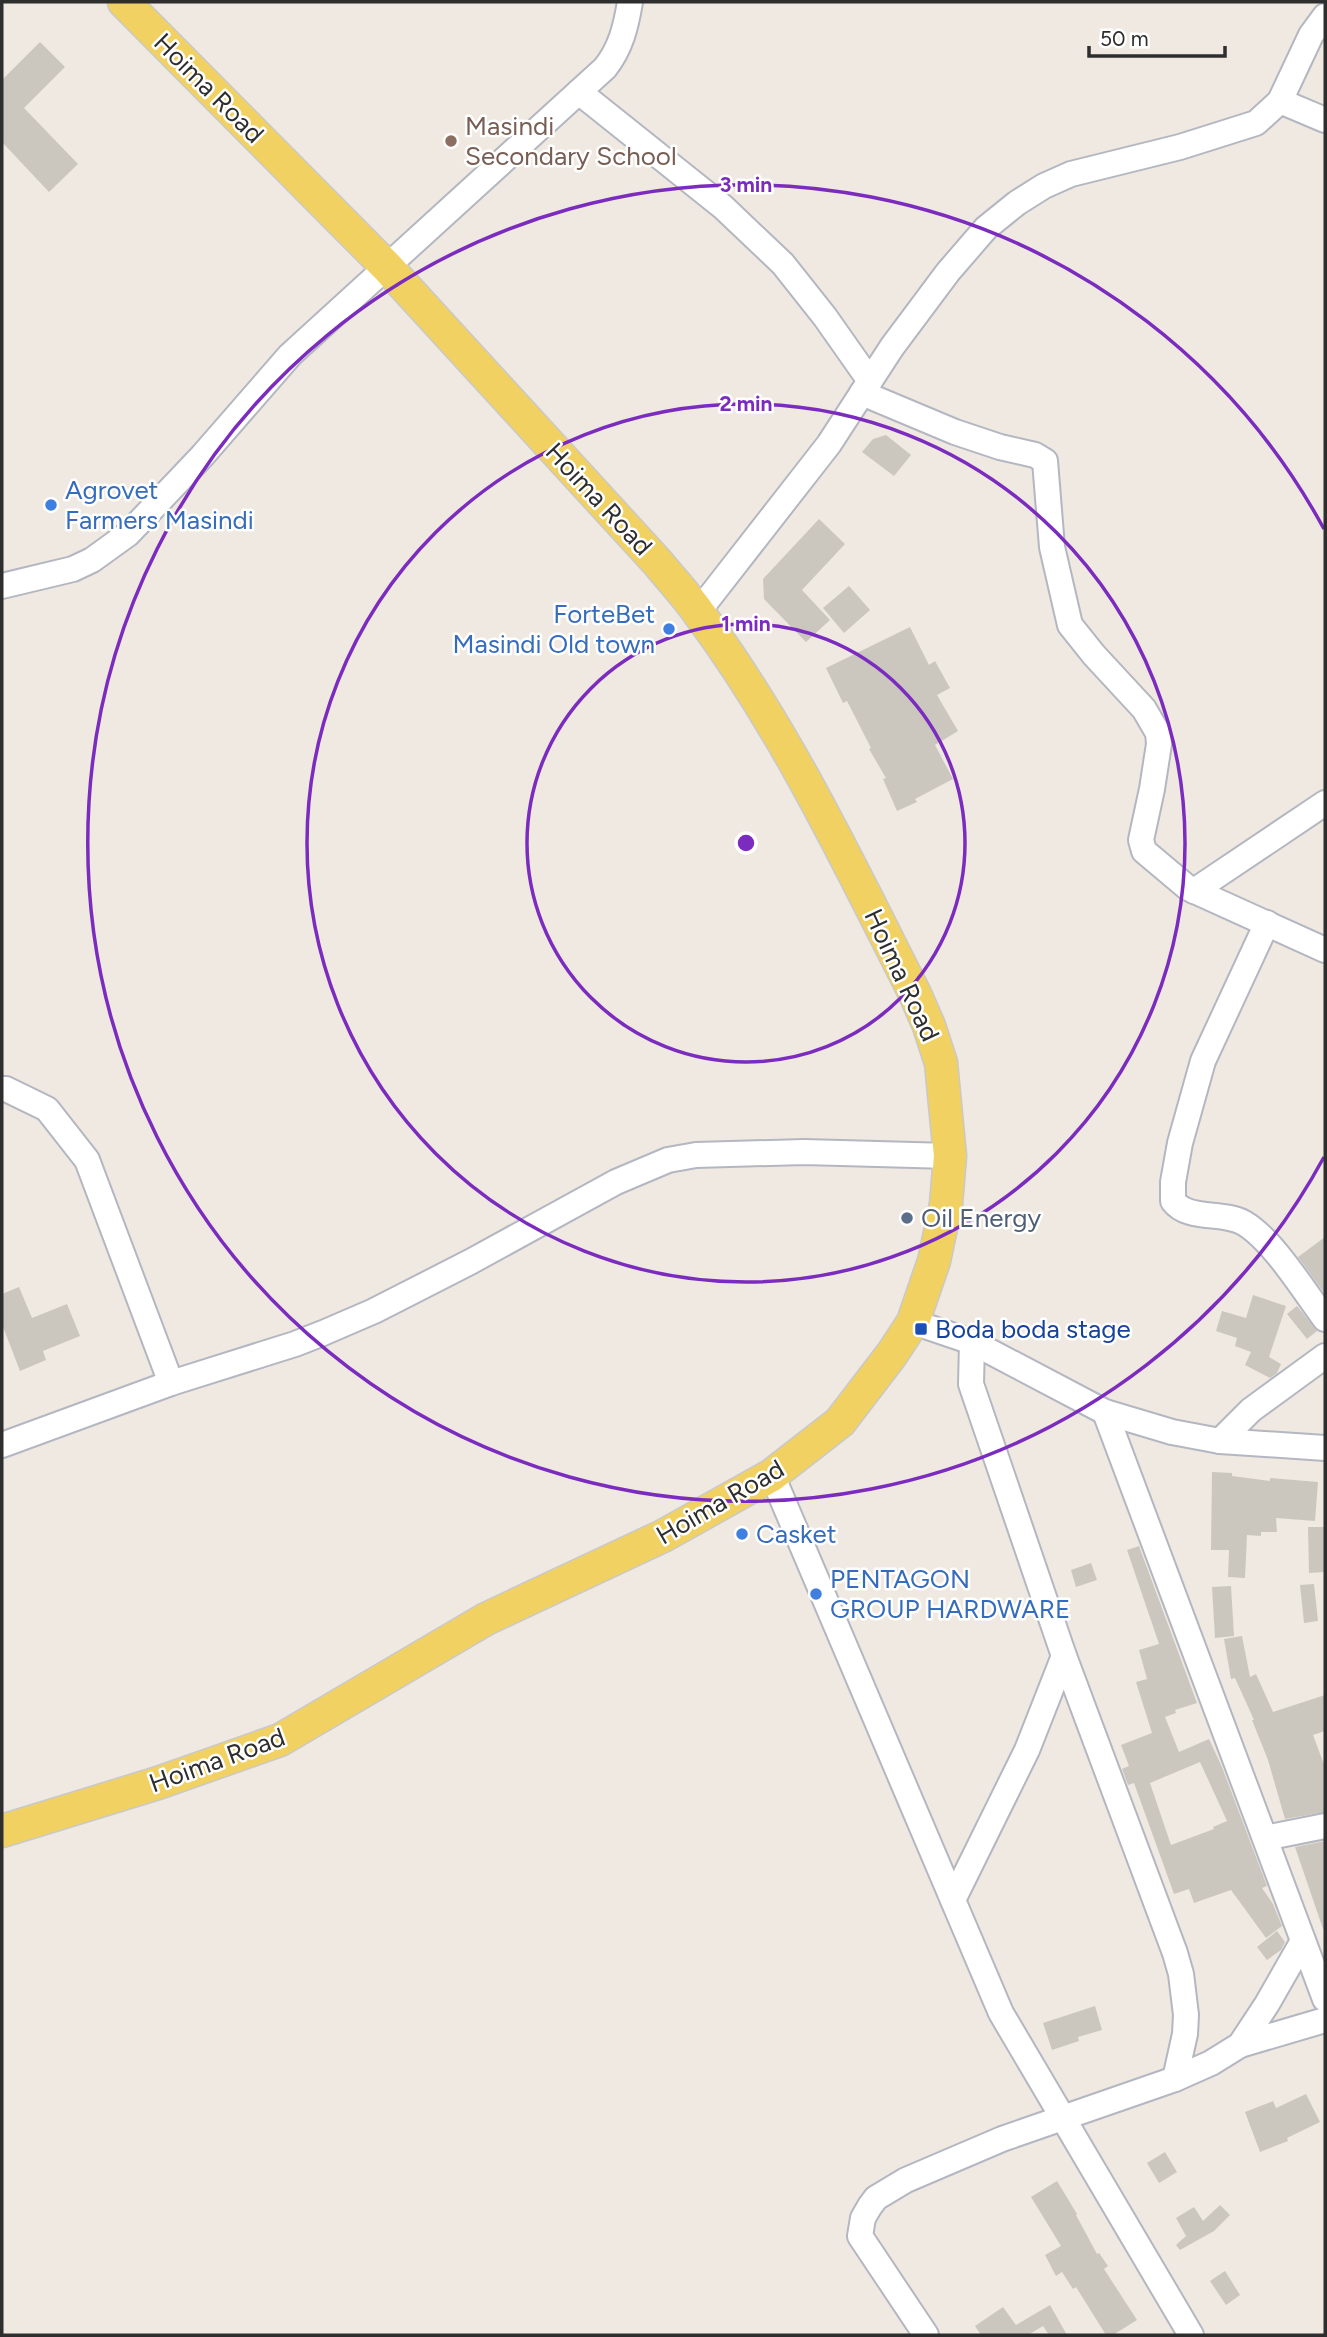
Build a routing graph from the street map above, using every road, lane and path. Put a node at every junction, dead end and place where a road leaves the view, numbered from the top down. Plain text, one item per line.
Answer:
1 (124, 2) edge
2 (630, 2) edge
3 (1325, 16) edge
4 (579, 92) junction
5 (1280, 101) junction
6 (1325, 120) edge
7 (387, 267) junction
8 (866, 387) junction
9 (2, 586) edge
10 (698, 612) junction
11 (1325, 803) edge
12 (1194, 891) junction
13 (1267, 923) junction
14 (1325, 950) edge
15 (2, 1089) edge
16 (950, 1156) junction
17 (1325, 1319) edge
18 (912, 1322) junction
19 (972, 1342) junction
20 (1325, 1356) edge
21 (171, 1383) junction
22 (1105, 1412) junction
23 (1220, 1441) junction
24 (2, 1445) edge
25 (1325, 1448) edge
26 (772, 1475) junction
27 (1064, 1656) junction
28 (1325, 1826) edge
29 (2, 1831) edge
30 (1265, 1838) junction
31 (953, 1900) junction
32 (1303, 1941) junction
33 (1325, 1999) edge
34 (1325, 2020) edge
35 (1240, 2045) junction
36 (1175, 2079) junction
37 (1063, 2119) junction
38 (926, 2335) edge
39 (1191, 2335) edge

1 - 7 main road, Hoima Road
2 - 4 street
3 - 5 street
4 - 7 street
4 - 8 street
5 - 6 street
5 - 8 street
7 - 9 street
7 - 10 main road, Hoima Road
8 - 10 street
8 - 12 street
10 - 16 main road, Hoima Road
11 - 12 street
12 - 13 street
13 - 14 street
13 - 17 street
15 - 21 street
16 - 18 main road, Hoima Road
16 - 21 street
18 - 19 street
18 - 26 main road, Hoima Road
19 - 22 street
19 - 27 street
20 - 23 street
21 - 24 street
22 - 23 street
22 - 30 street
23 - 25 street
26 - 29 main road, Hoima Road
26 - 31 street
27 - 31 street
27 - 36 street
28 - 30 street
30 - 32 street
31 - 37 street
32 - 33 street
32 - 35 street
34 - 35 street
35 - 36 street
36 - 37 street
37 - 38 street
37 - 39 street

